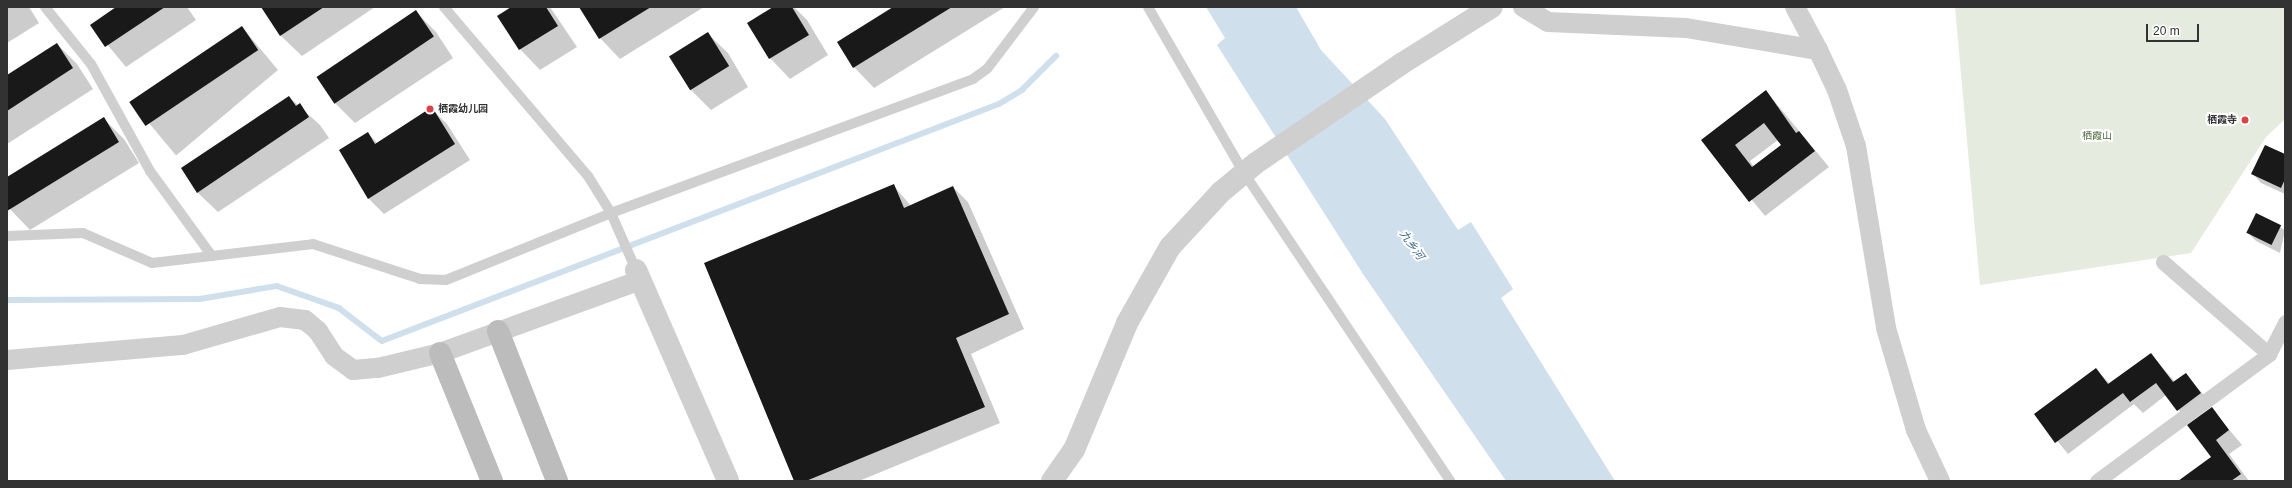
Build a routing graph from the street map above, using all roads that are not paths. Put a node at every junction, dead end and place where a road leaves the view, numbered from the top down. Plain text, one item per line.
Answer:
1 (45, 7) edge
2 (444, 7) edge
3 (1034, 7) edge
4 (1148, 7) edge
5 (1492, 7) edge
6 (1523, 7) edge
7 (1795, 7) edge
8 (1818, 50) junction
9 (1250, 168) junction
10 (611, 213) junction
11 (7, 236) edge
12 (212, 256) junction
13 (2163, 262) dead end
14 (639, 275) junction
15 (2285, 322) edge
16 (498, 331) junction
17 (440, 353) junction
18 (2269, 354) junction
19 (7, 360) edge
20 (492, 481) edge
21 (557, 481) edge
22 (728, 481) edge
23 (1052, 481) edge
24 (1450, 481) edge
25 (1940, 481) edge
26 (2097, 481) edge

1 - 12 lane
2 - 10 lane
3 - 10 lane
4 - 9 lane
5 - 9 street
6 - 8 street
7 - 8 street
8 - 25 street
9 - 23 street
9 - 24 lane
10 - 12 lane
10 - 14 lane
11 - 12 lane
13 - 18 street
14 - 16 street
14 - 22 street
15 - 18 street
16 - 17 street
16 - 21 main road
17 - 19 street
17 - 20 main road
18 - 26 street

